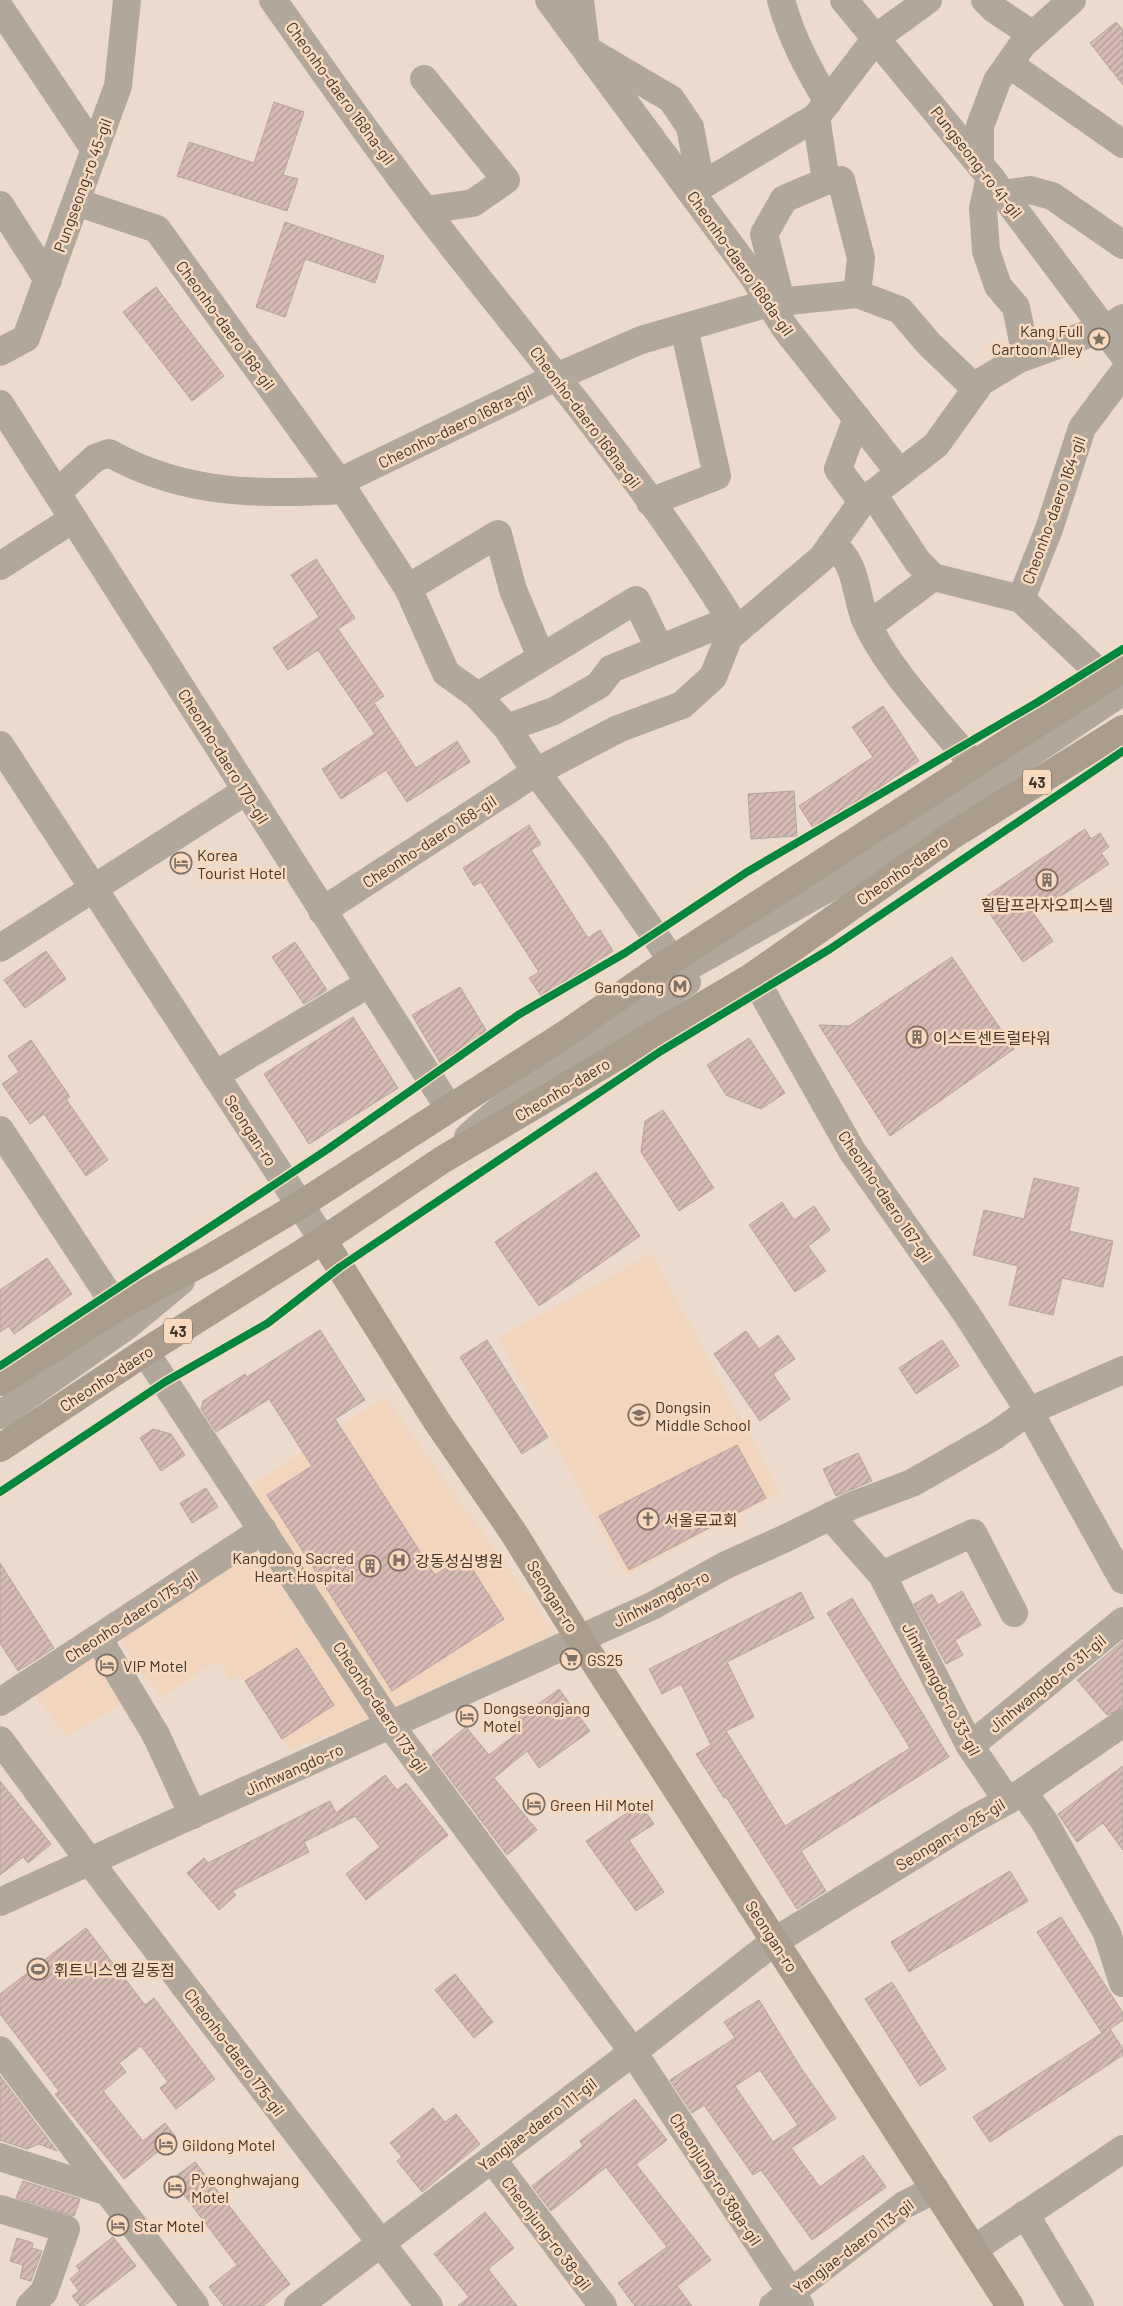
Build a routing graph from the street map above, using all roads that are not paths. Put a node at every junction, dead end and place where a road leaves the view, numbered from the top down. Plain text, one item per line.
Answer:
1 (127, 0) edge
2 (273, 0) edge
3 (548, 0) edge
4 (580, 0) edge
5 (781, 0) edge
6 (844, 0) edge
7 (928, 0) edge
8 (985, 0) edge
9 (1072, 0) edge
10 (0, 8) edge
11 (1033, 35) junction
12 (877, 38) junction
13 (586, 49) junction
14 (1009, 64) junction
15 (424, 79) dead end
16 (822, 110) junction
17 (1123, 144) edge
18 (94, 150) junction
19 (991, 178) junction
20 (826, 181) junction
21 (691, 192) junction
22 (76, 202) junction
23 (0, 205) edge
24 (426, 210) junction
25 (1123, 245) edge
26 (48, 280) junction
27 (857, 294) junction
28 (769, 303) junction
29 (1114, 323) edge
30 (684, 328) junction
31 (0, 352) edge
32 (1123, 354) edge
33 (1026, 356) junction
34 (1123, 373) edge
35 (556, 376) junction
36 (976, 389) junction
37 (0, 404) edge
38 (857, 418) junction
39 (900, 473) junction
40 (342, 486) junction
41 (57, 493) junction
42 (868, 498) junction
43 (650, 502) junction
44 (73, 519) junction
45 (831, 545) junction
46 (0, 566) edge
47 (933, 577) junction
48 (408, 588) junction
49 (1021, 599) junction
50 (865, 619) junction
51 (737, 630) junction
52 (660, 649) junction
53 (541, 657) junction
54 (1117, 679) edge
55 (478, 696) junction
56 (507, 728) junction
57 (1123, 729) edge
58 (0, 745) edge
59 (973, 764) junction
60 (536, 772) junction
61 (246, 791) junction
62 (951, 836) junction
63 (93, 887) junction
64 (322, 911) junction
65 (0, 948) edge
66 (672, 960) junction
67 (753, 976) junction
68 (368, 984) junction
69 (566, 1033) junction
70 (215, 1075) junction
71 (449, 1108) junction
72 (0, 1130) edge
73 (442, 1160) junction
74 (8, 1162) edge
75 (300, 1205) junction
76 (323, 1240) junction
77 (207, 1260) junction
78 (117, 1308) junction
79 (145, 1352) junction
80 (1123, 1370) edge
81 (0, 1382) edge
82 (1029, 1411) junction
83 (0, 1415) edge
84 (35, 1425) junction
85 (0, 1441) edge
86 (0, 1448) edge
87 (830, 1516) junction
88 (263, 1530) junction
89 (882, 1576) junction
90 (1123, 1580) edge
91 (1014, 1613) dead end
92 (1123, 1621) edge
93 (98, 1638) junction
94 (580, 1638) junction
95 (0, 1702) edge
96 (1123, 1723) edge
97 (391, 1726) junction
98 (0, 1740) edge
99 (970, 1746) junction
100 (1015, 1796) junction
101 (193, 1815) junction
102 (90, 1862) junction
103 (0, 1902) edge
104 (1115, 1927) edge
105 (775, 1941) junction
106 (1123, 1983) edge
107 (0, 2050) edge
108 (633, 2052) junction
109 (1123, 2150) edge
110 (0, 2157) edge
111 (492, 2159) junction
112 (935, 2189) junction
113 (108, 2192) junction
114 (0, 2209) edge
115 (1025, 2214) junction
116 (381, 2243) junction
117 (974, 2248) junction
118 (788, 2301) edge
119 (30, 2306) edge
120 (195, 2306) edge
121 (298, 2306) edge
122 (429, 2306) edge
123 (603, 2306) edge
124 (1010, 2306) edge
125 (1080, 2306) edge

1 - 18 street, Pungseong-ro 45-gil
2 - 24 street, Cheonho-daero 168na-gil
3 - 13 street, Cheonho-daero 168da-gil
4 - 13 street, Cheonho-daero 168da-gil
5 - 16 street
6 - 12 street, Pungseong-ro 41-gil
7 - 12 street
8 - 11 street
9 - 11 street
10 - 18 street
11 - 14 street
12 - 16 street
12 - 19 street, Pungseong-ro 41-gil
13 - 21 street, Cheonho-daero 168da-gil
13 - 21 street
14 - 17 street
14 - 19 street
15 - 24 street
16 - 20 street
16 - 21 street
18 - 22 street, Pungseong-ro 45-gil
19 - 25 street
19 - 29 street, Pungseong-ro 41-gil
19 - 33 street
20 - 27 street
20 - 28 street
21 - 28 street, Cheonho-daero 168da-gil
22 - 26 street, Pungseong-ro 45-gil
22 - 40 street, Cheonho-daero 168-gil
23 - 26 street
24 - 35 street, Cheonho-daero 168na-gil
26 - 31 street, Pungseong-ro 45-gil
27 - 28 street, Cheonho-daero 168ra-gil
27 - 36 street, Cheonho-daero 168ra-gil
28 - 30 street, Cheonho-daero 168ra-gil
28 - 38 street, Cheonho-daero 168da-gil
29 - 32 street
29 - 33 street
30 - 35 street, Cheonho-daero 168ra-gil
30 - 43 street
33 - 36 street
34 - 49 street, Cheonho-daero 164-gil
35 - 40 street, Cheonho-daero 168ra-gil
35 - 43 street, Cheonho-daero 168na-gil
36 - 39 street
37 - 41 street, Cheonho-daero 170-gil
38 - 39 street, Cheonho-daero 168da-gil
38 - 42 street
39 - 42 street
40 - 41 street
40 - 48 street, Cheonho-daero 168-gil
41 - 44 street, Cheonho-daero 170-gil
42 - 45 street
42 - 47 street
43 - 51 street, Cheonho-daero 168na-gil
44 - 46 street
44 - 61 street, Cheonho-daero 170-gil
45 - 50 street
45 - 51 street
47 - 49 street, Cheonho-daero 164-gil
47 - 50 street
48 - 53 street
48 - 55 street, Cheonho-daero 168-gil
49 - 54 street, Cheonho-daero 164-gil
50 - 59 street
51 - 52 street
51 - 60 street
52 - 53 street
52 - 56 street
53 - 55 street
54 - 59 main road
54 - 69 street
55 - 56 street, Cheonho-daero 168-gil
56 - 60 street, Cheonho-daero 168-gil
57 - 62 main road, Cheonho-daero / 43
58 - 63 street, Seongan-ro
59 - 66 main road
60 - 64 street, Cheonho-daero 168-gil
60 - 66 street, Cheonho-daero 168-gil
61 - 63 street
61 - 64 street, Cheonho-daero 170-gil
62 - 67 main road, Cheonho-daero / 43
62 - 73 street
63 - 65 street
63 - 70 street, Seongan-ro
64 - 68 street, Cheonho-daero 170-gil
66 - 69 main road
67 - 73 main road, Cheonho-daero / 43
67 - 82 street, Cheonho-daero 167-gil
68 - 70 street
68 - 71 street, Cheonho-daero 170-gil
69 - 71 main road
70 - 75 street, Seongan-ro
71 - 75 main road
72 - 74 street
73 - 76 main road, Cheonho-daero / 43
74 - 78 street
75 - 76 street, Seongan-ro
75 - 77 main road
76 - 79 main road, Cheonho-daero / 43
76 - 94 main road, Seongan-ro
77 - 78 main road
77 - 83 street
78 - 81 main road
79 - 84 main road, Cheonho-daero / 43
79 - 88 street, Cheonho-daero 173-gil
80 - 82 street, Jinhwangdo-ro
82 - 87 street, Jinhwangdo-ro
82 - 90 street
84 - 85 street
84 - 86 main road, Cheonho-daero / 43
87 - 89 street, Jinhwangdo-ro 33-gil
87 - 94 street, Jinhwangdo-ro
88 - 93 street, Cheonho-daero 175-gil
88 - 97 street, Cheonho-daero 173-gil
89 - 91 street
89 - 99 street, Jinhwangdo-ro 33-gil
92 - 99 street, Jinhwangdo-ro 31-gil
93 - 95 street, Cheonho-daero 175-gil
93 - 101 street
94 - 97 street, Jinhwangdo-ro
94 - 105 main road, Seongan-ro
96 - 100 street, Seongan-ro 25-gil
97 - 101 street, Jinhwangdo-ro
97 - 108 street, Cheonho-daero 173-gil
98 - 102 street, Cheonho-daero 175-gil
99 - 100 street, Jinhwangdo-ro 33-gil
100 - 104 street, Jinhwangdo-ro 33-gil
100 - 105 street, Seongan-ro 25-gil
101 - 102 street, Jinhwangdo-ro
102 - 103 street, Jinhwangdo-ro
102 - 116 street, Cheonho-daero 175-gil
104 - 106 street, Jinhwangdo-ro 33-gil
105 - 108 street, Yangjae-daero 111-gil
105 - 112 main road, Seongan-ro
107 - 113 street
108 - 111 street, Yangjae-daero 111-gil
108 - 118 street, Cheonjung-ro 38ga-gil
109 - 115 street
110 - 113 street
111 - 116 street, Yangjae-daero 111-gil
111 - 123 street, Cheonjung-ro 38-gil
112 - 117 main road, Seongan-ro
112 - 118 street, Yangjae-daero 113-gil
113 - 120 street
114 - 119 street
115 - 117 street
115 - 125 street
116 - 121 street, Yangjae-daero 111-gil
116 - 122 street, Cheonho-daero 175-gil
117 - 124 main road, Seongan-ro

